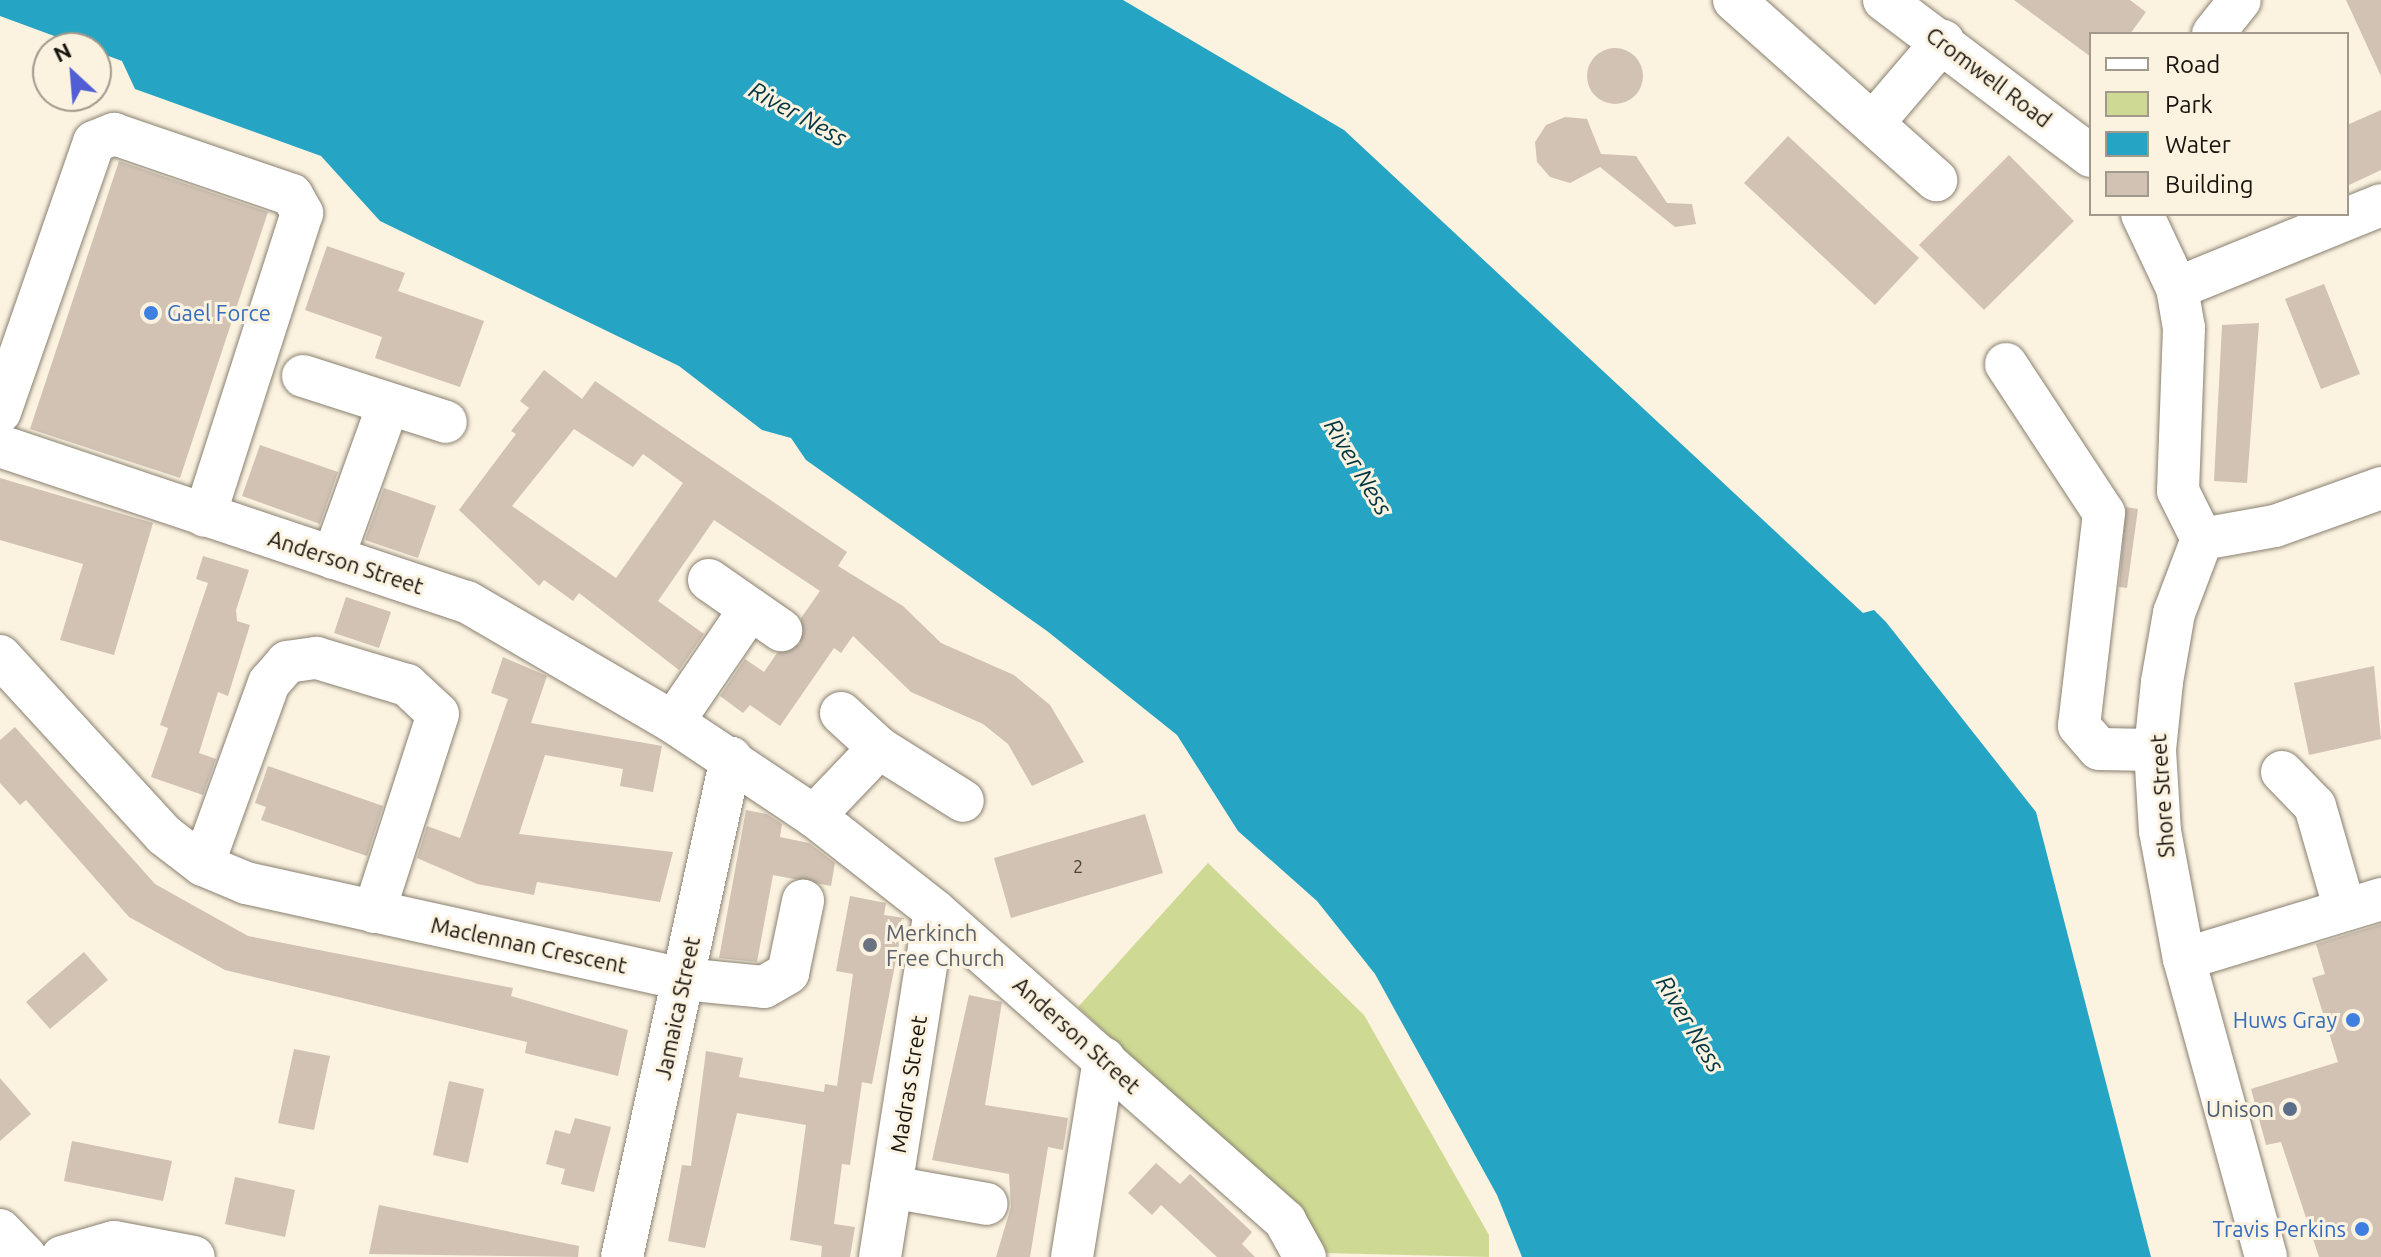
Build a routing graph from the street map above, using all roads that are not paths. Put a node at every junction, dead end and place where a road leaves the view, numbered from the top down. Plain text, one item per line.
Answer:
1 (1734, 0) edge
2 (1884, 0) edge
3 (1943, 41) junction
4 (1873, 123) junction
5 (2089, 154) edge
6 (1936, 180) dead end
7 (2381, 206) edge
8 (2143, 216) edge
9 (2177, 288) junction
10 (8, 362) edge
11 (2006, 364) dead end
12 (303, 376) dead end
13 (388, 405) junction
14 (0, 412) edge
15 (446, 422) dead end
16 (0, 446) edge
17 (2375, 497) edge
18 (205, 516) junction
19 (2202, 539) junction
20 (333, 558) junction
21 (709, 580) dead end
22 (8, 680) edge
23 (841, 713) dead end
24 (673, 722) junction
25 (879, 748) junction
26 (2155, 750) junction
27 (731, 758) junction
28 (2282, 772) dead end
29 (963, 801) dead end
30 (814, 816) junction
31 (203, 865) junction
32 (803, 901) dead end
33 (2363, 904) edge
34 (935, 911) junction
35 (374, 912) junction
36 (2184, 959) junction
37 (683, 979) junction
38 (1104, 1059) junction
39 (891, 1187) junction
40 (987, 1204) dead end
41 (0, 1230) edge
42 (26, 1257) edge
43 (62, 1257) edge
44 (190, 1257) edge
45 (622, 1257) edge
46 (880, 1257) edge
47 (1072, 1257) edge
48 (1305, 1257) edge
49 (2266, 1257) edge

1 - 4 street
2 - 3 street, Cromwell Road
3 - 4 street
3 - 5 street, Cromwell Road
4 - 6 street
7 - 9 street
8 - 9 street
9 - 19 street
10 - 14 street
10 - 18 street
11 - 26 street
12 - 13 street
13 - 15 street
13 - 20 street
16 - 18 street, Anderson Street
17 - 19 street
18 - 20 street, Anderson Street
19 - 26 street, Shore Street
20 - 24 street, Anderson Street
21 - 24 street
22 - 31 street, Maclennan Crescent
23 - 25 street
24 - 27 street, Anderson Street
25 - 29 street
25 - 30 street
26 - 36 street, Shore Street
27 - 30 street, Anderson Street
27 - 37 street, Jamaica Street
28 - 33 street
30 - 34 street, Anderson Street
31 - 35 street, Maclennan Crescent
31 - 35 street
32 - 37 street, Maclennan Crescent
33 - 36 street
34 - 38 street, Anderson Street
34 - 39 street, Madras Street
35 - 37 street, Maclennan Crescent
36 - 49 street, Shore Street
37 - 45 street, Jamaica Street
38 - 47 street
38 - 48 street, Anderson Street
39 - 40 street
39 - 46 street, Madras Street
41 - 42 street
43 - 44 street

